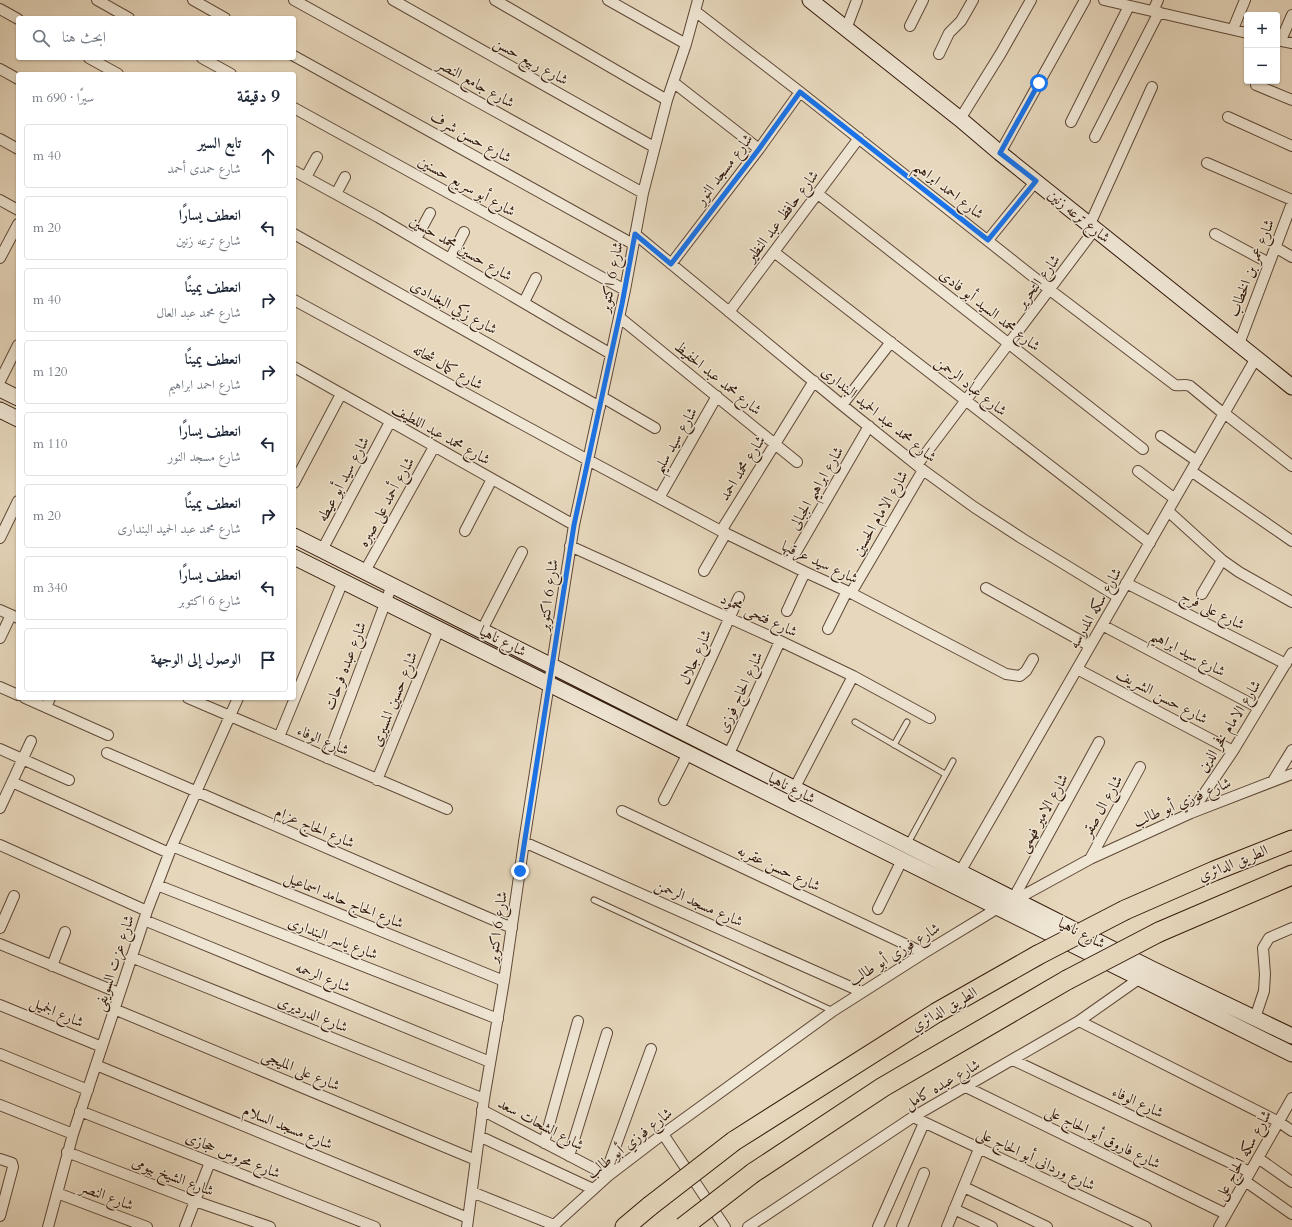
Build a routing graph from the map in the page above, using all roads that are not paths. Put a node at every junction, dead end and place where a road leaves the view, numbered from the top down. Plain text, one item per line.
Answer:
1 (97, 0) edge
2 (193, 0) edge
3 (294, 0) edge
4 (393, 0) edge
5 (495, 0) edge
6 (608, 0) edge
7 (698, 0) edge
8 (810, 0) edge
9 (857, 0) edge
10 (923, 0) edge
11 (973, 0) edge
12 (1031, 0) edge
13 (1085, 0) edge
14 (1104, 0) edge
15 (1158, 0) edge
16 (1245, 0) edge
17 (1129, 6) junction
18 (0, 9) edge
19 (695, 11) junction
20 (1156, 12) junction
21 (1292, 15) edge
22 (126, 16) edge
23 (222, 16) edge
24 (16, 18) edge
25 (910, 26) dead end
26 (846, 29) junction
27 (1233, 29) junction
28 (1244, 32) edge
29 (1280, 38) edge
30 (1280, 40) edge
31 (1292, 43) edge
32 (686, 44) junction
33 (939, 54) dead end
34 (296, 57) edge
35 (93, 60) edge
36 (206, 60) edge
37 (0, 68) edge
38 (114, 72) edge
39 (227, 72) edge
40 (16, 78) edge
41 (673, 82) junction
42 (1256, 85) dead end
43 (1152, 87) dead end
44 (800, 92) junction
45 (667, 100) junction
46 (1292, 100) edge
47 (296, 109) edge
48 (1228, 117) dead end
49 (960, 119) junction
50 (1071, 122) dead end
51 (1095, 137) dead end
52 (859, 138) junction
53 (0, 139) edge
54 (1292, 146) edge
55 (654, 147) junction
56 (16, 148) edge
57 (759, 149) junction
58 (1000, 153) junction
59 (317, 157) dead end
60 (1208, 162) dead end
61 (296, 172) edge
62 (306, 177) junction
63 (345, 177) dead end
64 (1036, 181) junction
65 (643, 193) junction
66 (336, 194) junction
67 (818, 194) junction
68 (0, 200) edge
69 (1292, 202) edge
70 (16, 209) edge
71 (430, 213) dead end
72 (1092, 227) junction
73 (16, 228) edge
74 (464, 232) dead end
75 (1216, 234) dead end
76 (296, 235) edge
77 (416, 239) junction
78 (634, 239) junction
79 (988, 240) junction
80 (1275, 247) junction
81 (774, 252) junction
82 (1292, 256) edge
83 (0, 258) edge
84 (450, 259) junction
85 (1269, 263) junction
86 (671, 264) junction
87 (536, 278) dead end
88 (625, 290) junction
89 (1050, 290) junction
90 (296, 301) edge
91 (524, 302) junction
92 (729, 312) junction
93 (619, 317) junction
94 (891, 342) junction
95 (1008, 344) junction
96 (1239, 344) junction
97 (16, 350) edge
98 (611, 354) junction
99 (1256, 358) junction
100 (296, 372) edge
101 (0, 380) edge
102 (814, 381) junction
103 (1292, 386) edge
104 (0, 389) edge
105 (341, 394) junction
106 (717, 396) junction
107 (16, 397) edge
108 (966, 401) junction
109 (601, 402) junction
110 (842, 405) junction
111 (0, 410) edge
112 (1224, 413) junction
113 (16, 418) edge
114 (390, 422) junction
115 (869, 426) junction
116 (655, 428) dead end
117 (1161, 436) dead end
118 (775, 444) junction
119 (434, 447) junction
120 (1143, 449) dead end
121 (588, 460) junction
122 (1197, 461) junction
123 (797, 462) dead end
124 (1292, 466) edge
125 (920, 468) junction
126 (1138, 471) dead end
127 (1191, 471) junction
128 (296, 479) edge
129 (492, 479) junction
130 (659, 498) junction
131 (1175, 499) junction
132 (16, 505) edge
133 (1168, 510) junction
134 (574, 525) junction
135 (464, 531) dead end
136 (724, 532) junction
137 (296, 537) edge
138 (0, 538) edge
139 (1292, 540) edge
140 (1150, 543) junction
141 (570, 546) junction
142 (322, 550) junction
143 (522, 552) dead end
144 (296, 560) edge
145 (1222, 560) junction
146 (789, 564) junction
147 (365, 571) junction
148 (704, 572) dead end
149 (805, 572) junction
150 (343, 581) junction
151 (1126, 583) junction
152 (392, 585) junction
153 (986, 588) dead end
154 (849, 592) junction
155 (1202, 594) dead end
156 (739, 596) dead end
157 (1118, 597) junction
158 (386, 602) junction
159 (1292, 602) edge
160 (0, 610) edge
161 (787, 612) dead end
162 (14, 616) edge
163 (730, 617) junction
164 (1102, 625) junction
165 (439, 629) junction
166 (828, 629) dead end
167 (482, 630) junction
168 (0, 638) edge
169 (780, 641) junction
170 (1090, 646) junction
171 (1292, 653) edge
172 (1034, 658) dead end
173 (1286, 664) junction
174 (553, 666) junction
175 (1077, 669) junction
176 (853, 676) junction
177 (550, 685) junction
178 (0, 687) edge
179 (16, 694) edge
180 (296, 696) edge
181 (34, 700) edge
182 (193, 700) edge
183 (237, 700) edge
184 (294, 700) edge
185 (48, 703) edge
186 (1259, 708) junction
187 (231, 716) junction
188 (930, 718) dead end
189 (855, 722) dead end
190 (907, 722) dead end
191 (678, 730) junction
192 (108, 735) dead end
193 (279, 738) junction
194 (30, 741) dead end
195 (1099, 742) dead end
196 (894, 745) junction
197 (0, 749) edge
198 (1292, 750) edge
199 (1233, 751) junction
200 (107, 753) dead end
201 (688, 754) junction
202 (728, 756) junction
203 (327, 758) junction
204 (22, 759) junction
205 (952, 761) dead end
206 (1140, 767) dead end
207 (758, 771) junction
208 (945, 774) junction
209 (1292, 774) edge
210 (69, 780) dead end
211 (377, 780) junction
212 (1273, 781) junction
213 (12, 782) junction
214 (751, 784) junction
215 (794, 789) junction
216 (196, 792) junction
217 (664, 800) dead end
218 (0, 808) edge
219 (447, 809) dead end
220 (622, 811) dead end
221 (1191, 813) junction
222 (1292, 840) edge
223 (524, 842) junction
224 (0, 845) edge
225 (906, 846) junction
226 (171, 850) junction
227 (1090, 858) junction
228 (902, 860) junction
229 (960, 872) junction
230 (1292, 875) edge
231 (156, 885) junction
232 (14, 896) dead end
233 (1014, 899) junction
234 (594, 900) dead end
235 (998, 908) junction
236 (878, 909) dead end
237 (146, 915) junction
238 (0, 928) edge
239 (512, 928) junction
240 (1292, 928) edge
241 (66, 932) dead end
242 (0, 944) edge
243 (924, 953) junction
244 (131, 957) junction
245 (52, 966) junction
246 (1152, 969) junction
247 (1138, 979) junction
248 (504, 981) junction
249 (862, 992) junction
250 (119, 993) junction
251 (0, 1005) edge
252 (114, 1009) junction
253 (833, 1011) junction
254 (498, 1018) junction
255 (1255, 1018) junction
256 (578, 1021) dead end
257 (1079, 1021) junction
258 (607, 1033) dead end
259 (1292, 1036) edge
260 (102, 1047) junction
261 (650, 1049) dead end
262 (0, 1054) edge
263 (1292, 1054) edge
264 (1013, 1060) junction
265 (490, 1062) junction
266 (96, 1065) junction
267 (966, 1087) junction
268 (88, 1090) junction
269 (1292, 1098) edge
270 (484, 1099) junction
271 (0, 1105) edge
272 (80, 1110) junction
273 (482, 1110) junction
274 (913, 1117) junction
275 (1279, 1122) junction
276 (924, 1123) junction
277 (1292, 1131) edge
278 (72, 1134) junction
279 (663, 1134) junction
280 (479, 1136) junction
281 (544, 1143) junction
282 (980, 1149) junction
283 (67, 1152) junction
284 (569, 1156) junction
285 (0, 1158) edge
286 (1258, 1158) junction
287 (476, 1160) junction
288 (210, 1162) junction
289 (924, 1173) dead end
290 (607, 1176) junction
291 (1247, 1177) junction
292 (1292, 1182) edge
293 (964, 1187) junction
294 (593, 1189) junction
295 (472, 1192) junction
296 (57, 1193) junction
297 (195, 1201) junction
298 (954, 1208) junction
299 (1292, 1214) edge
300 (0, 1216) edge
301 (468, 1222) edge
302 (1224, 1222) edge
303 (553, 1226) edge
304 (48, 1227) edge
305 (147, 1227) edge
306 (185, 1227) edge
307 (270, 1227) edge
308 (375, 1227) edge
309 (625, 1227) edge
310 (683, 1227) edge
311 (725, 1227) edge
312 (748, 1227) edge
313 (878, 1227) edge
314 (902, 1227) edge
315 (947, 1227) edge
316 (992, 1227) edge
317 (1048, 1227) edge
318 (1146, 1227) edge

1 - 22 street
2 - 23 street
3 - 65 street, شارع جامع النصر
4 - 55 street, شارع ربيع حسن
5 - 45 street
6 - 32 street
7 - 19 street, شارع 6 اكتوبر
8 - 26 main road, شارع ترعه زنين
9 - 26 street
10 - 25 street
11 - 33 street
12 - 49 street
13 - 58 street
14 - 17 street
15 - 20 street
16 - 27 street
17 - 20 street
17 - 50 street
18 - 24 street
19 - 32 street, شارع 6 اكتوبر
19 - 44 street, شارع احمد ابراهيم
20 - 27 street
20 - 51 street
21 - 29 street
26 - 49 main road, شارع ترعه زنين
27 - 28 street
30 - 31 street
32 - 41 street, شارع 6 اكتوبر
34 - 78 street, شارع حسن شرف
35 - 38 street
36 - 39 street
37 - 40 street
41 - 45 street, شارع 6 اكتوبر
41 - 57 street
42 - 46 street
43 - 72 street, شارع التحرير
44 - 52 street, شارع احمد ابراهيم
44 - 57 street, شارع مسجد النور
45 - 55 street, شارع 6 اكتوبر
47 - 88 street, شارع أبو سريع حسنين
48 - 54 street
49 - 58 main road, شارع ترعه زنين
52 - 67 street, شارع حافظ عبد النظير
52 - 79 street, شارع احمد ابراهيم
53 - 56 street
55 - 65 street, شارع 6 اكتوبر
57 - 86 street, شارع مسجد النور
58 - 64 main road, شارع ترعه زنين
59 - 62 street
60 - 69 street
61 - 62 street, شارع حسين محمد حسين
62 - 66 street, شارع حسين محمد حسين
63 - 66 street
64 - 72 main road, شارع ترعه زنين
64 - 79 street
65 - 78 street, شارع 6 اكتوبر
66 - 77 street, شارع حسين محمد حسين
67 - 81 street, شارع حافظ عبد النظير
67 - 95 street, شارع محمد السيد أبو فادى
68 - 70 street
69 - 80 street, شارع عمر بن الخطاب
71 - 77 street
72 - 89 street, شارع التحرير
72 - 96 main road, شارع ترعه زنين
73 - 83 street
74 - 84 street
75 - 85 street
76 - 109 street, شارع زكي البغدادى
77 - 84 street, شارع حسين محمد حسين
78 - 86 street, شارع محمد عبد الحميد البندارى
78 - 88 street, شارع 6 اكتوبر
79 - 89 street, شارع احمد ابراهيم
80 - 82 street
80 - 85 street, شارع عمر بن الخطاب
81 - 92 street, شارع حافظ عبد النظير
81 - 94 street, شارع عباد الرحمن
84 - 91 street, شارع حسين محمد حسين
85 - 96 street, شارع عمر بن الخطاب
86 - 92 street, شارع محمد عبد الحميد البندارى
87 - 91 street
88 - 93 street, شارع 6 اكتوبر
89 - 95 street, شارع التحرير
89 - 112 street, شارع احمد ابراهيم
90 - 121 street, شارع كمال شحاته
91 - 98 street, شارع حسين محمد حسين
92 - 102 street, شارع محمد عبد الحميد البندارى
93 - 98 street, شارع 6 اكتوبر
93 - 106 street, شارع محمد عبد الحفيظ
94 - 108 street, شارع عباد الرحمن
94 - 110 street
95 - 108 street, شارع التحرير
95 - 120 street, شارع محمد السيد أبو فادى
96 - 99 main road, شارع ترعه زنين
97 - 101 street
98 - 109 street, شارع 6 اكتوبر
99 - 103 main road, شارع ترعه زنين
99 - 112 street, شارع سكه المدرسه
100 - 105 street, شارع محمد عبد اللطيف
102 - 110 street, شارع محمد عبد الحميد البندارى
102 - 118 street, شارع محمد احمد
104 - 107 main road
105 - 114 street, شارع محمد عبد اللطيف
105 - 128 street
106 - 118 street, شارع محمد عبد الحفيظ
106 - 130 street, شارع سيد سليم
108 - 125 street, شارع التحرير
108 - 140 street, شارع عباد الرحمن
109 - 116 street, شارع زكي البغدادى
109 - 121 street, شارع 6 اكتوبر
110 - 115 street, شارع محمد عبد الحميد البندارى
111 - 113 main road
112 - 122 street, شارع سكه المدرسه
112 - 124 street, شارع احمد ابراهيم
114 - 119 street, شارع محمد عبد اللطيف
114 - 142 street, شارع سيد أبو عيطه
115 - 125 street, شارع محمد عبد الحميد البندارى
115 - 146 street, شارع ابراهيم الجبالى
117 - 122 street
118 - 123 street, شارع محمد عبد الحفيظ
118 - 136 street, شارع محمد احمد
119 - 129 street, شارع محمد عبد اللطيف
119 - 147 street, شارع أحمد على صبره
121 - 130 street, شارع سيد عرقبها
121 - 134 street, شارع 6 اكتوبر
122 - 127 street, شارع سكه المدرسه
125 - 154 street, شارع الامام الحسين
125 - 157 street, شارع محمد عبد الحميد البندارى
126 - 131 street
127 - 131 street, شارع سكه المدرسه
127 - 139 street
129 - 134 street, شارع محمد عبد اللطيف
129 - 135 street
130 - 136 street, شارع سيد عرقبها
131 - 133 street, شارع سكه المدرسه
132 - 138 street
133 - 140 street, شارع سكه المدرسه
133 - 145 street
134 - 141 street, شارع 6 اكتوبر
136 - 146 street, شارع سيد عرقبها
136 - 148 street, شارع محمد احمد
137 - 142 main road, شارع ناهيا
140 - 151 street, شارع سكه المدرسه
141 - 163 street, شارع فتحى محمود
141 - 174 street, شارع 6 اكتوبر
142 - 147 main road, شارع ناهيا
143 - 167 street
144 - 150 main road, شارع ناهيا
145 - 155 street
145 - 159 street
146 - 149 street, شارع سيد عرقبها
147 - 152 main road, شارع ناهيا
149 - 154 street, شارع سيد عرقبها
149 - 161 street
150 - 158 main road, شارع ناهيا
150 - 180 street
151 - 157 street, شارع سكه المدرسه
151 - 173 street, شارع على فرج
152 - 158 street, شارع عبده فرحات
152 - 167 main road, شارع ناهيا
153 - 170 street
154 - 166 street, شارع الامام الحسين
154 - 172 street, شارع سيد عرقبها
156 - 163 street, شارع جلال
157 - 164 street, شارع سكه المدرسه
158 - 165 main road, شارع ناهيا
158 - 203 street, شارع عبده فرحات
160 - 162 street
162 - 168 street
163 - 169 street, شارع فتحى محمود
163 - 191 street, شارع جلال
164 - 170 street, شارع سكه المدرسه
164 - 186 street, شارع سيد ابراهيم
165 - 177 main road, شارع ناهيا
165 - 211 street, شارع حسين المسيرى
167 - 174 main road, شارع ناهيا
169 - 176 street, شارع فتحى محمود
169 - 202 street, شارع الحاج فوزى
170 - 175 street, شارع سكه المدرسه
171 - 173 street, شارع الامام فخر الدين
173 - 186 street, شارع الامام فخر الدين
174 - 177 street, شارع 6 اكتوبر
174 - 191 main road, شارع ناهيا
175 - 199 street, شارع حسن الشريف
175 - 229 street, شارع سكه المدرسه
176 - 188 street, شارع فتحى محمود
176 - 215 street
177 - 201 main road, شارع ناهيا
177 - 223 street, شارع 6 اكتوبر
178 - 179 street
181 - 185 street
182 - 187 street, شارع الوفاء
183 - 187 street, شارع عزت السويفى
184 - 193 street
185 - 192 street
186 - 199 street, شارع الامام فخر الدين
187 - 193 street, شارع الوفاء
187 - 216 street, شارع عزت السويفى
189 - 196 lane
190 - 196 lane
191 - 202 main road, شارع ناهيا
193 - 203 street, شارع الوفاء
194 - 204 street
195 - 233 street, شارع الامير فهمى
196 - 208 lane
197 - 204 street
198 - 212 street
199 - 221 street, شارع الامام فخر الدين
200 - 216 street, شارع الحاج عزام
201 - 214 main road, شارع ناهيا
201 - 217 street
202 - 207 main road, شارع ناهيا
203 - 211 street, شارع الوفاء
204 - 210 street
204 - 213 street
205 - 208 lane
206 - 227 street, شارع ال صقر
207 - 214 main road
207 - 215 main road, شارع ناهيا
208 - 225 lane
209 - 212 street, شارع فوزي أبو طالب
211 - 219 street, شارع الوفاء
212 - 221 street, شارع فوزي أبو طالب
213 - 218 street
213 - 226 street, شارع الحاج حامد اسماعيل
214 - 228 main road, شارع ناهيا
215 - 225 main road, شارع ناهيا
216 - 226 street, شارع عزت السويفى
216 - 239 street, شارع الحاج عزام
220 - 243 street, شارع حسن عقربه
221 - 227 street, شارع فوزي أبو طالب
222 - 309 highway, الطريق الدائري, bridge
223 - 239 street, شارع 6 اكتوبر
223 - 249 street, شارع مسجد الرحمن
224 - 237 street, شارع الرحمه
225 - 229 main road, شارع ناهيا
226 - 231 street, شارع عزت السويفى
226 - 248 street, شارع الحاج حامد اسماعيل
227 - 233 street, شارع فوزي أبو طالب
228 - 235 main road, شارع ناهيا
228 - 236 street
229 - 233 main road, شارع ناهيا
230 - 310 highway, bridge
231 - 237 street, شارع عزت السويفى
231 - 254 street, شارع ياسر البندارى
232 - 238 street
233 - 235 street, شارع فوزي أبو طالب
233 - 246 main road, شارع ناهيا
234 - 253 lane
235 - 243 street, شارع فوزي أبو طالب
235 - 247 main road, شارع ناهيا
237 - 244 street, شارع عزت السويفى
237 - 265 street, شارع الرحمه
239 - 248 street, شارع 6 اكتوبر
240 - 255 street
241 - 245 street
242 - 245 street
243 - 249 street, شارع فوزي أبو طالب
244 - 250 street, شارع عزت السويفى
244 - 270 street, شارع الدرديرى
245 - 250 street
246 - 247 street, شارع عبده كامل
246 - 255 main road, شارع ناهيا
247 - 257 street, شارع عبده كامل
247 - 263 main road, شارع ناهيا
248 - 254 street, شارع 6 اكتوبر
249 - 253 street, شارع فوزي أبو طالب
250 - 252 street, شارع عزت السويفى
251 - 260 street, شارع الجميل
252 - 260 street, شارع عزت السويفى
252 - 287 street, شارع على المليجى
253 - 279 street, شارع فوزي أبو طالب
254 - 265 street, شارع 6 اكتوبر
255 - 259 main road, شارع ناهيا
256 - 281 street
257 - 264 street, شارع عبده كامل
257 - 275 street
258 - 284 street
260 - 266 street, شارع عزت السويفى
261 - 290 street
262 - 268 street
264 - 267 street, شارع عبده كامل
264 - 291 street, شارع الوفاء
265 - 270 street, شارع 6 اكتوبر
266 - 268 street, شارع عزت السويفى
266 - 301 street, شارع مسجد السلام
267 - 274 street, شارع عبده كامل
267 - 302 street, شارع فاروق أبو الحاج على
268 - 272 street, شارع عزت السويفى
269 - 275 street, شارع سكه الحاج على
270 - 273 street, شارع 6 اكتوبر
271 - 278 street
272 - 278 street, شارع عزت السويفى
272 - 288 street, شارع محروس حجازى
273 - 280 street, شارع 6 اكتوبر
273 - 281 street, شارع الشحات سعد
274 - 276 street, شارع وردانى أبو الحاج على
274 - 312 street, شارع عبده كامل
275 - 277 street
275 - 286 street, شارع سكه الحاج على
276 - 282 street, شارع وردانى أبو الحاج على
276 - 313 street
278 - 283 street, شارع عزت السويفى
279 - 290 street, شارع فوزي أبو طالب
279 - 311 street
280 - 287 street, شارع 6 اكتوبر
280 - 294 street
281 - 284 street, شارع الشحات سعد
282 - 293 street
282 - 318 street, شارع وردانى أبو الحاج على
283 - 296 street, شارع عزت السويفى
283 - 297 street, شارع الشيخ بيومى
284 - 290 street, شارع الشحات سعد
285 - 300 street
286 - 291 street, شارع سكه الحاج على
286 - 292 street
287 - 295 street, شارع 6 اكتوبر
288 - 297 street
288 - 308 street, شارع محروس حجازى
289 - 314 street
290 - 294 street, شارع فوزي أبو طالب
291 - 299 street, شارع الوفاء
291 - 302 street, شارع سكه الحاج على
293 - 298 street
293 - 317 street
294 - 303 street, شارع فوزي أبو طالب
295 - 301 street, شارع 6 اكتوبر
295 - 303 street
296 - 304 street, شارع عزت السويفى
296 - 305 street, شارع النصر
297 - 306 street
297 - 307 street, شارع الشيخ بيومى
298 - 315 street
298 - 316 street

